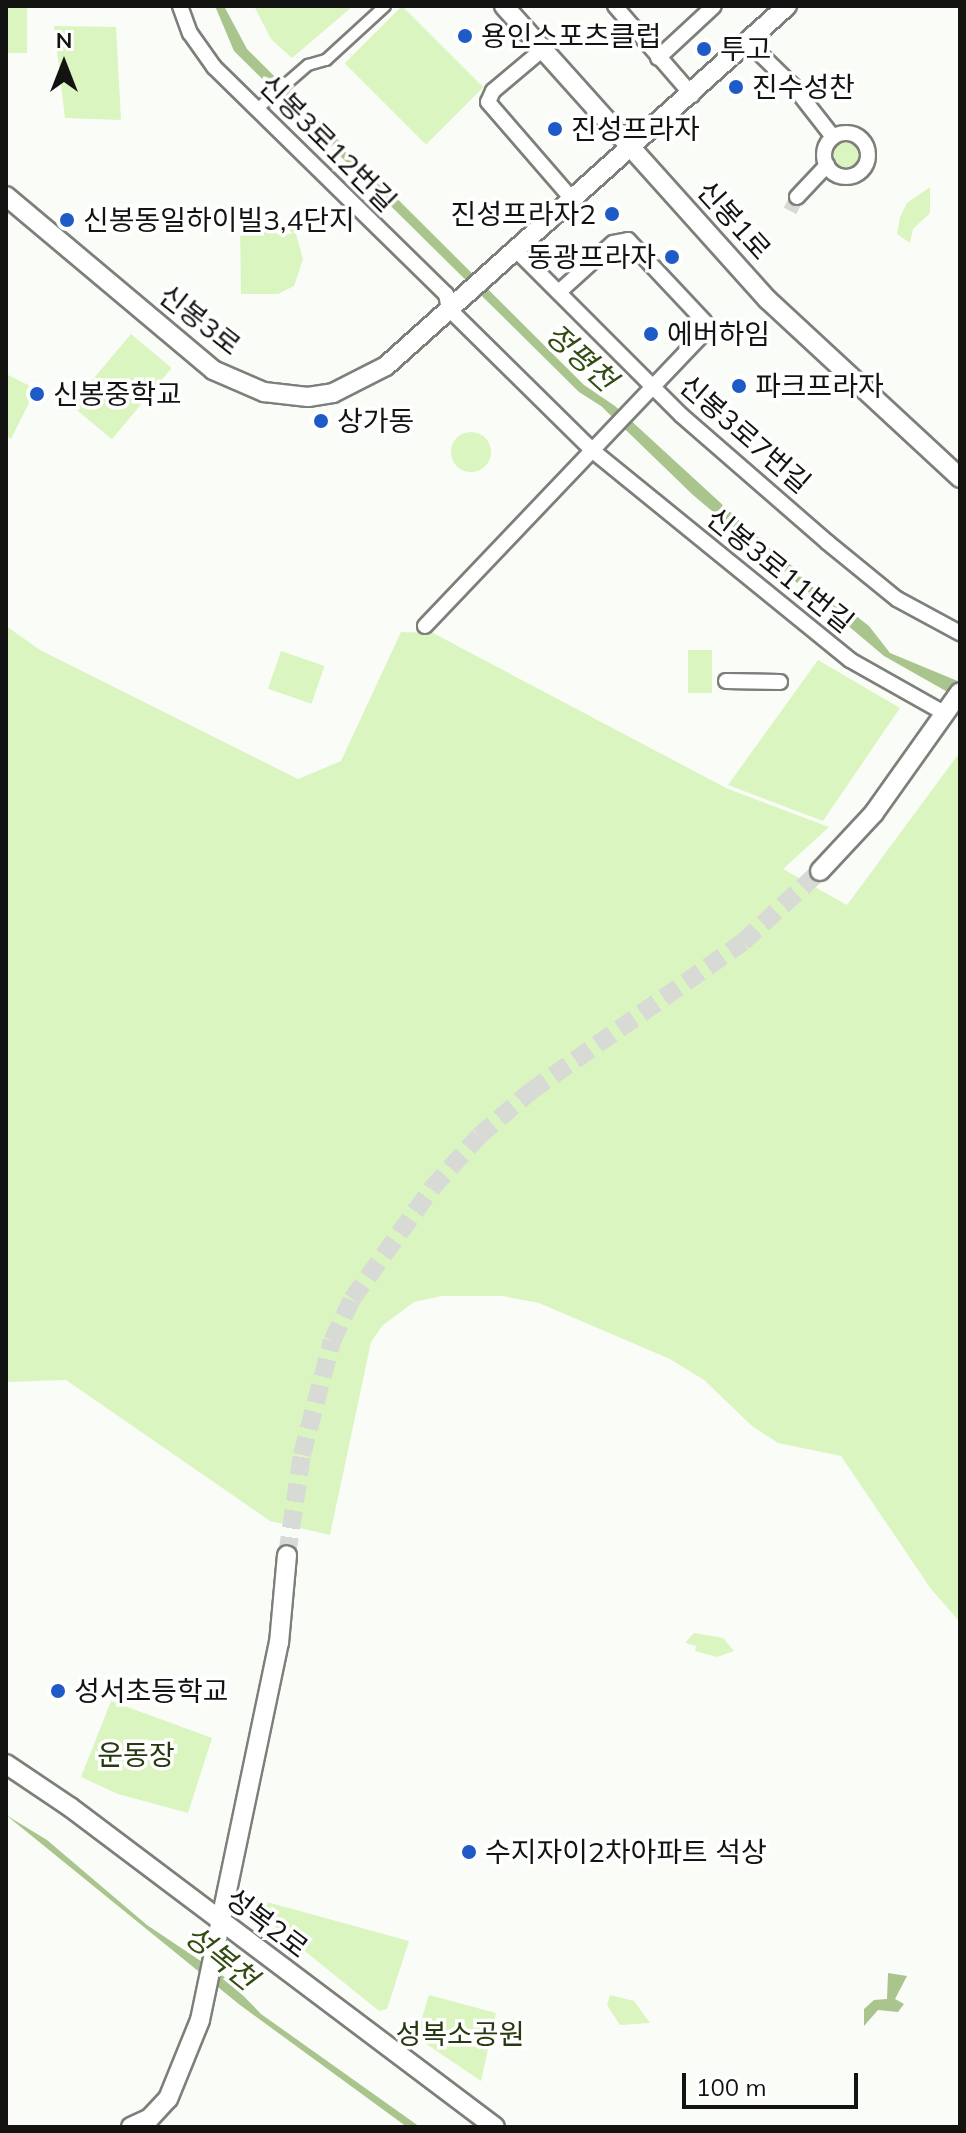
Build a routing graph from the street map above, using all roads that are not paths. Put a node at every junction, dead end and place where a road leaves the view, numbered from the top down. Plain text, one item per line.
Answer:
1 (180, 6) edge
2 (385, 6) edge
3 (504, 6) edge
4 (615, 6) edge
5 (714, 6) edge
6 (787, 6) edge
7 (750, 44) junction
8 (543, 49) junction
9 (658, 58) junction
10 (692, 95) junction
11 (262, 107) junction
12 (833, 137) junction
13 (631, 147) junction
14 (827, 165) junction
15 (6, 196) edge
16 (797, 197) tunnel mouth
17 (572, 199) junction
18 (515, 249) junction
19 (559, 292) junction
20 (454, 304) junction
21 (647, 391) junction
22 (599, 445) junction
23 (960, 478) edge
24 (425, 626) dead end
25 (960, 633) edge
26 (726, 681) dead end
27 (780, 682) dead end
28 (951, 704) edge
29 (820, 871) tunnel mouth
30 (287, 1555) tunnel mouth
31 (6, 1764) edge
32 (222, 1924) junction
33 (131, 2127) edge
34 (495, 2127) edge

1 - 11 street, 신봉3로12번길
2 - 11 street
3 - 8 street, 신봉1로
4 - 9 street
5 - 9 street
6 - 7 street
7 - 10 street
7 - 12 street
8 - 13 street, 신봉1로
8 - 17 street
9 - 10 street
10 - 13 street
11 - 20 street, 신봉3로12번길
12 - 14 street
12 - 14 street
13 - 17 street
13 - 23 street, 신봉1로
14 - 16 street
15 - 20 street, 신봉3로
17 - 18 street
18 - 19 street, 신봉3로7번길
18 - 20 street, 신봉3로
19 - 21 street, 신봉3로7번길
19 - 21 street
20 - 22 street, 신봉3로11번길
21 - 22 street
21 - 25 street, 신봉3로7번길
22 - 24 street
22 - 28 street, 신봉3로11번길
26 - 27 street
28 - 29 street
30 - 32 street
31 - 32 street, 성복2로
32 - 33 street
32 - 34 street, 성복2로

